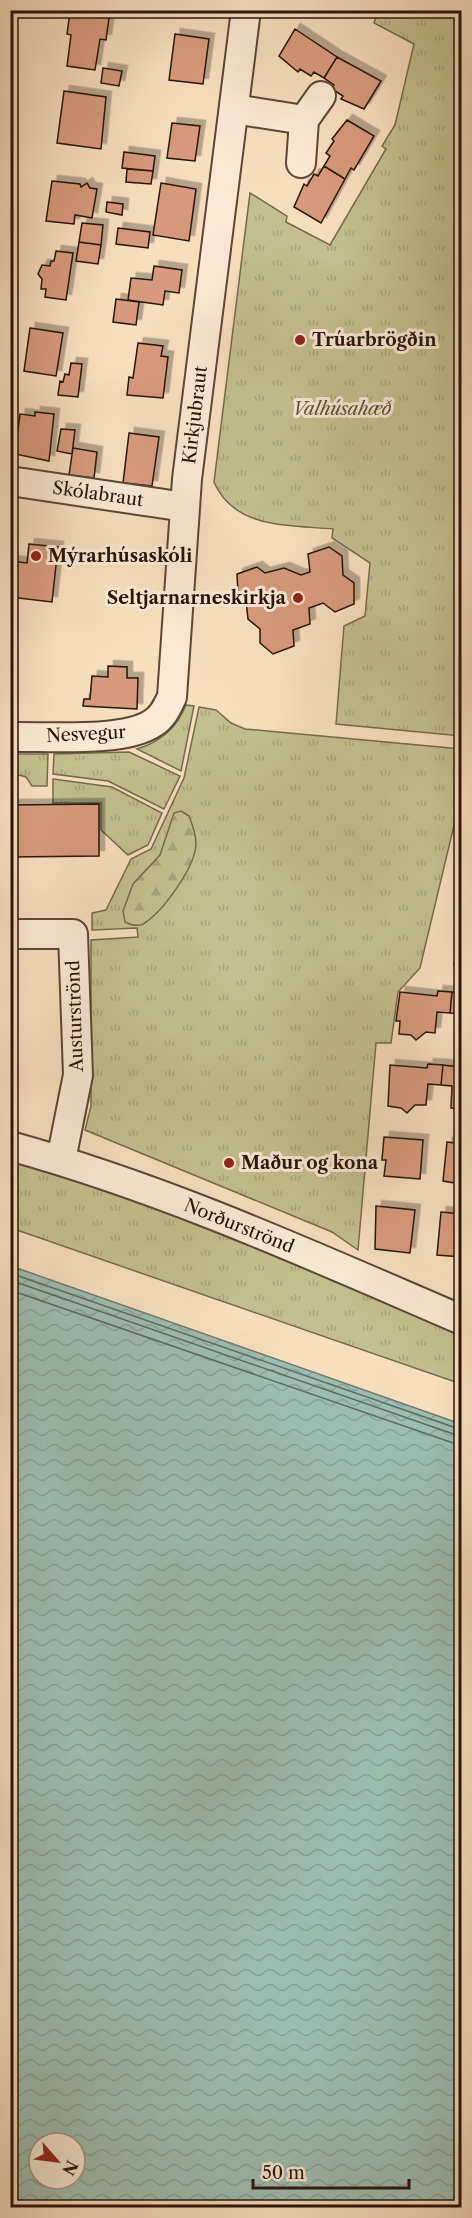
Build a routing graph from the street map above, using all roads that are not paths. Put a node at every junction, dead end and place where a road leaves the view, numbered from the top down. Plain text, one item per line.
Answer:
1 (246, 10) edge
2 (321, 96) dead end
3 (234, 109) junction
4 (304, 120) junction
5 (301, 163) dead end
6 (10, 481) edge
7 (185, 507) junction
8 (159, 719) joint
9 (10, 737) edge
10 (10, 934) edge
11 (10, 1146) edge
12 (61, 1160) junction
13 (462, 1320) edge

1 - 3 street, Kirkjubraut
2 - 4 street
3 - 4 street
3 - 7 street, Kirkjubraut
4 - 5 street
6 - 7 street, Skólabraut
7 - 8 street, Kirkjubraut
8 - 9 street, Nesvegur
10 - 12 street, Austurströnd
11 - 12 street, Norðurströnd
12 - 13 street, Norðurströnd

